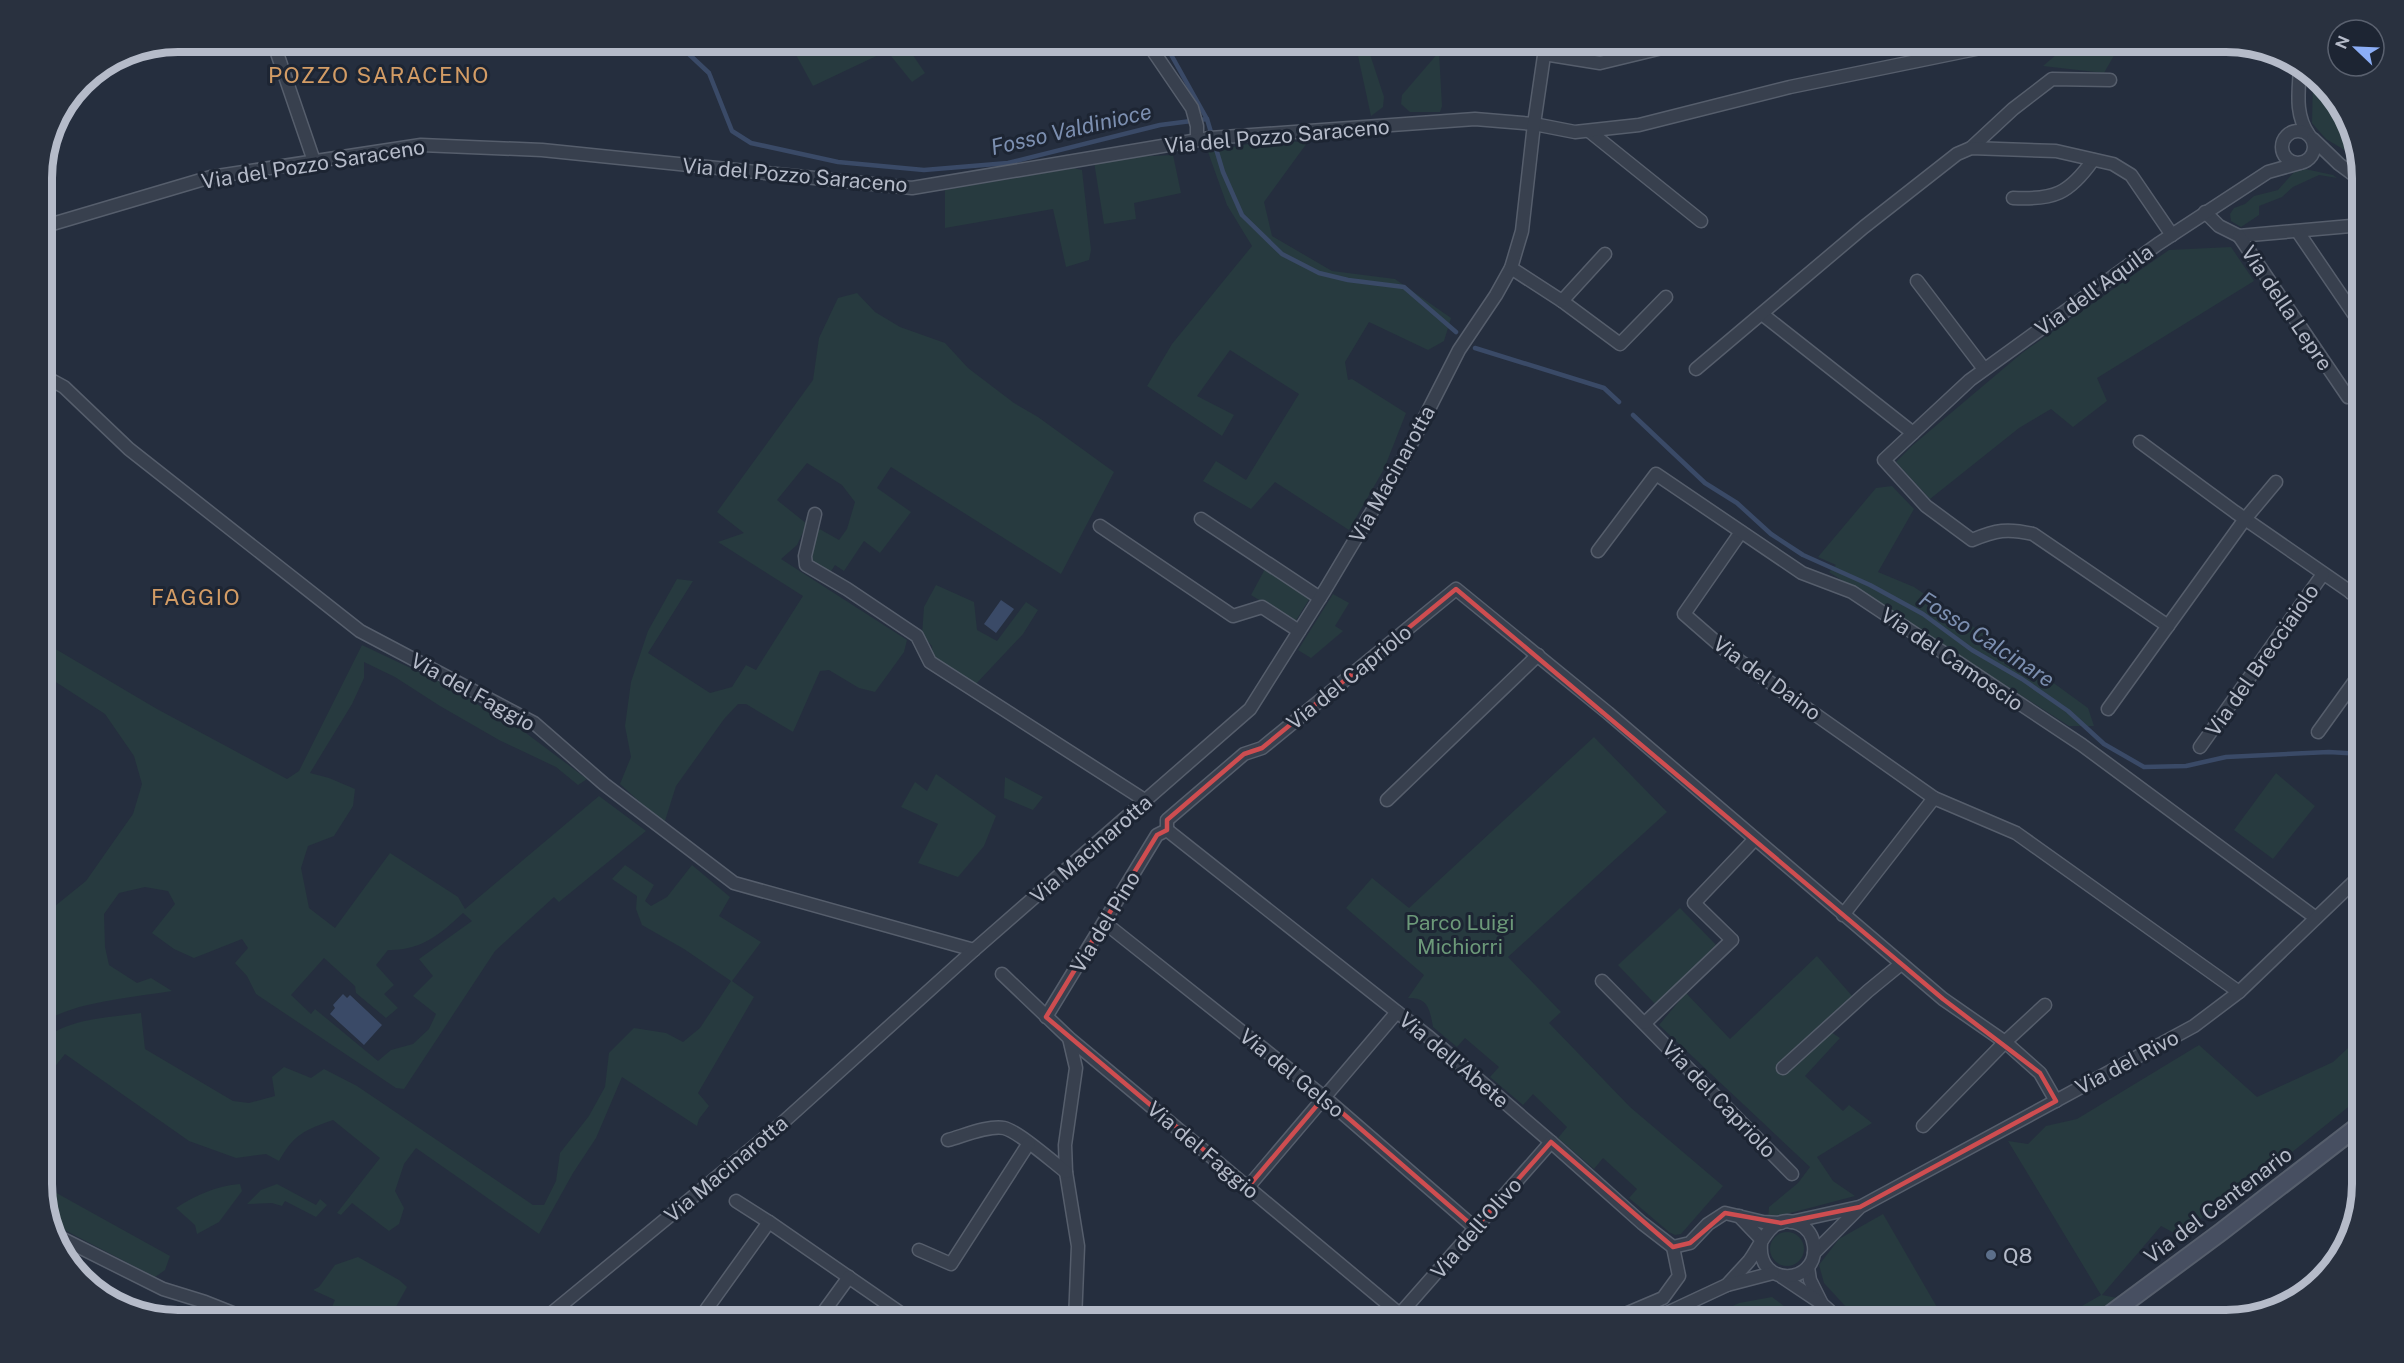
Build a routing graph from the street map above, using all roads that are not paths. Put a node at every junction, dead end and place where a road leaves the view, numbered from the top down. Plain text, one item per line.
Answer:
1 (1544, 52) edge
2 (1561, 52) edge
3 (1644, 52) edge
4 (1941, 52) edge
5 (277, 53) edge
6 (1154, 53) edge
7 (2300, 76) edge
8 (2110, 80) dead end
9 (2298, 106) junction
10 (1533, 124) junction
11 (1589, 131) junction
12 (2288, 134) junction
13 (2311, 137) junction
14 (1197, 140) junction
15 (1971, 148) junction
16 (2282, 150) junction
17 (2092, 160) junction
18 (314, 161) junction
19 (2305, 161) junction
20 (2344, 168) junction
21 (2268, 172) junction
22 (2351, 173) edge
23 (2013, 198) dead end
24 (2205, 212) junction
25 (1701, 221) dead end
26 (53, 224) edge
27 (2351, 226) edge
28 (2298, 232) junction
29 (2172, 235) junction
30 (2239, 236) junction
31 (1605, 254) dead end
32 (1511, 268) junction
33 (1917, 281) dead end
34 (1666, 297) dead end
35 (1562, 301) junction
36 (2351, 310) edge
37 (1761, 314) junction
38 (1696, 369) dead end
39 (1984, 369) junction
40 (53, 381) edge
41 (2351, 396) edge
42 (1913, 433) junction
43 (2140, 442) dead end
44 (2276, 482) dead end
45 (815, 514) dead end
46 (1201, 519) dead end
47 (2245, 519) junction
48 (1100, 526) dead end
49 (1742, 532) junction
50 (1598, 551) dead end
51 (2324, 574) junction
52 (2351, 593) edge
53 (1320, 598) junction
54 (2168, 626) junction
55 (1299, 631) junction
56 (1538, 656) junction
57 (2352, 686) edge
58 (2108, 709) dead end
59 (2318, 732) dead end
60 (2200, 747) dead end
61 (1934, 798) junction
62 (1387, 800) dead end
63 (1146, 801) junction
64 (1167, 830) junction
65 (1755, 839) junction
66 (2352, 884) edge
67 (1843, 915) junction
68 (2316, 918) junction
69 (1105, 923) junction
70 (974, 950) junction
71 (1901, 964) junction
72 (1002, 974) dead end
73 (1602, 981) dead end
74 (2239, 992) junction
75 (2045, 1005) dead end
76 (1397, 1012) junction
77 (1046, 1017) junction
78 (1645, 1023) junction
79 (1069, 1038) junction
80 (2005, 1042) junction
81 (1783, 1068) dead end
82 (1324, 1097) junction
83 (2056, 1101) junction
84 (1923, 1126) dead end
85 (2352, 1131) edge
86 (948, 1140) dead end
87 (1551, 1142) junction
88 (1029, 1143) junction
89 (1066, 1172) junction
90 (1792, 1174) dead end
91 (1248, 1187) junction
92 (736, 1201) dead end
93 (1860, 1207) junction
94 (1739, 1216) junction
95 (769, 1222) junction
96 (1785, 1222) junction
97 (1475, 1228) junction
98 (65, 1240) edge
99 (1761, 1242) junction
100 (1673, 1247) junction
101 (919, 1251) dead end
102 (1814, 1253) junction
103 (1808, 1267) junction
104 (1777, 1274) junction
105 (849, 1277) junction
106 (1727, 1285) junction
107 (1821, 1303) junction
108 (225, 1310) edge
109 (555, 1310) edge
110 (706, 1310) edge
111 (825, 1310) edge
112 (896, 1310) edge
113 (1075, 1310) edge
114 (1394, 1310) edge
115 (1410, 1310) edge
116 (1635, 1310) edge
117 (1674, 1310) edge
118 (1829, 1310) edge
119 (2116, 1310) edge

1 - 10 street, Via Macinarotta
2 - 3 street
4 - 11 street, Via del Pozzo Saraceno
5 - 18 street
6 - 14 street
7 - 9 street
8 - 15 street
9 - 12 street
9 - 13 street
10 - 11 street, Via del Pozzo Saraceno
10 - 14 street, Via del Pozzo Saraceno
10 - 32 street, Via Macinarotta
11 - 25 street
12 - 13 street
12 - 16 street
13 - 19 street
13 - 20 street
14 - 18 street, Via del Pozzo Saraceno
15 - 17 street
15 - 37 street
16 - 19 street
16 - 21 street
17 - 23 street
17 - 29 street
18 - 26 street, Via del Pozzo Saraceno
19 - 20 street
19 - 21 street, Via dell'Aquila
20 - 22 street
21 - 24 street, Via dell'Aquila
24 - 29 street, Via dell'Aquila
24 - 30 street
27 - 28 street
28 - 30 street
28 - 36 street
29 - 39 street, Via dell'Aquila
30 - 41 street, Via della Lepre
31 - 35 street
32 - 35 street
32 - 53 street, Via Macinarotta
33 - 39 street
34 - 35 street
37 - 38 street
37 - 42 street
39 - 42 street, Via dell'Aquila
40 - 70 street, Via del Faggio
42 - 54 street, Via dell'Aquila
43 - 47 street, Via del Brecciaiolo
44 - 47 street
45 - 63 street
46 - 53 street
47 - 51 street, Via del Brecciaiolo
47 - 54 street
48 - 55 street
49 - 50 street, Via del Camoscio
49 - 61 street, Via del Daino
49 - 68 street, Via del Camoscio
51 - 52 street, Via del Brecciaiolo
51 - 60 street, Via del Brecciaiolo
53 - 55 street, Via Macinarotta
54 - 58 street
55 - 63 street, Via Macinarotta
56 - 62 street
56 - 64 street, Via del Capriolo
56 - 65 street, Via del Capriolo
57 - 59 street
61 - 67 street
61 - 74 street, Via del Daino
63 - 70 street, Via Macinarotta
64 - 69 street, Via del Pino
64 - 76 street, Via dell'Abete
65 - 67 street, Via del Capriolo
65 - 78 street, Via del Capriolo
66 - 68 street, Via del Rivo
67 - 71 street, Via del Capriolo
68 - 74 street, Via del Rivo
69 - 77 street, Via del Pino
69 - 82 street, Via del Gelso
70 - 109 street, Via Macinarotta
71 - 80 street, Via del Capriolo
71 - 81 street
72 - 77 street, Via del Faggio
73 - 78 street, Via del Capriolo
74 - 83 street, Via del Rivo
75 - 80 street
76 - 82 street
76 - 87 street, Via dell'Abete
77 - 79 street, Via del Faggio
78 - 90 street, Via del Capriolo
79 - 89 street
79 - 91 street, Via del Faggio
80 - 83 street, Via del Capriolo
80 - 84 street
82 - 91 street
82 - 97 street, Via del Gelso
83 - 93 street, Via del Rivo
85 - 119 street, Via del Centenario
86 - 88 street
87 - 97 street, Via dell'Olivo
87 - 100 street, Via dell'Abete
88 - 89 street
88 - 101 street
89 - 113 street
91 - 114 street, Via del Faggio
92 - 95 street
93 - 96 street, Via del Rivo
93 - 102 street, Via del Rivo
94 - 96 street
94 - 99 street
94 - 100 street
95 - 105 street
95 - 110 street
96 - 99 street
96 - 102 street
97 - 115 street, Via dell'Olivo
98 - 108 street
99 - 104 street
99 - 106 street
100 - 116 street
102 - 103 street
103 - 104 street
103 - 107 street
104 - 106 street
104 - 107 street
105 - 111 street
105 - 112 street
106 - 117 street
107 - 118 street

